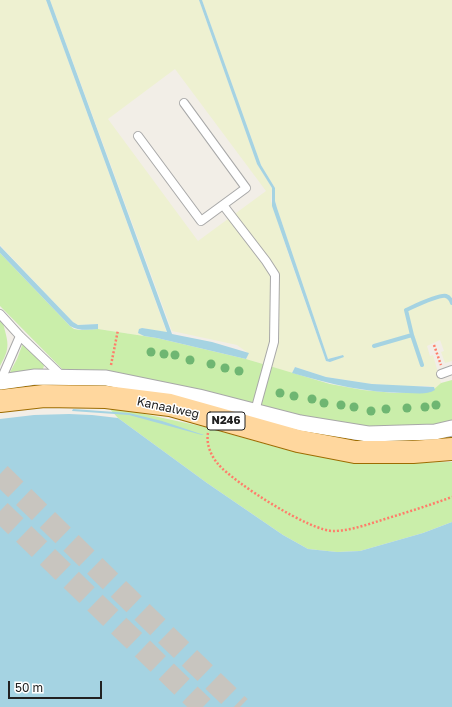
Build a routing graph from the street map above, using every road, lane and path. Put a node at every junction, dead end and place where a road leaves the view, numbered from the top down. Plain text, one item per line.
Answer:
1 (184, 103) dead end
2 (138, 136) dead end
3 (223, 205) junction
4 (0, 314) edge
5 (118, 330) dead end
6 (20, 336) junction
7 (434, 344) dead end
8 (446, 372) edge
9 (63, 377) junction
10 (108, 379) junction
11 (0, 382) edge
12 (0, 401) edge
13 (255, 411) junction
14 (212, 417) junction
15 (452, 428) edge
16 (452, 449) edge
17 (452, 497) edge

1 - 3 lane
2 - 3 lane
3 - 13 lane
4 - 6 lane
5 - 10 path
6 - 9 lane
6 - 11 lane
7 - 8 path
9 - 10 street
9 - 11 street
10 - 13 street
12 - 14 main road, Kanaalweg / N246
13 - 15 street
14 - 16 main road, Kanaalweg / N246
14 - 17 path

